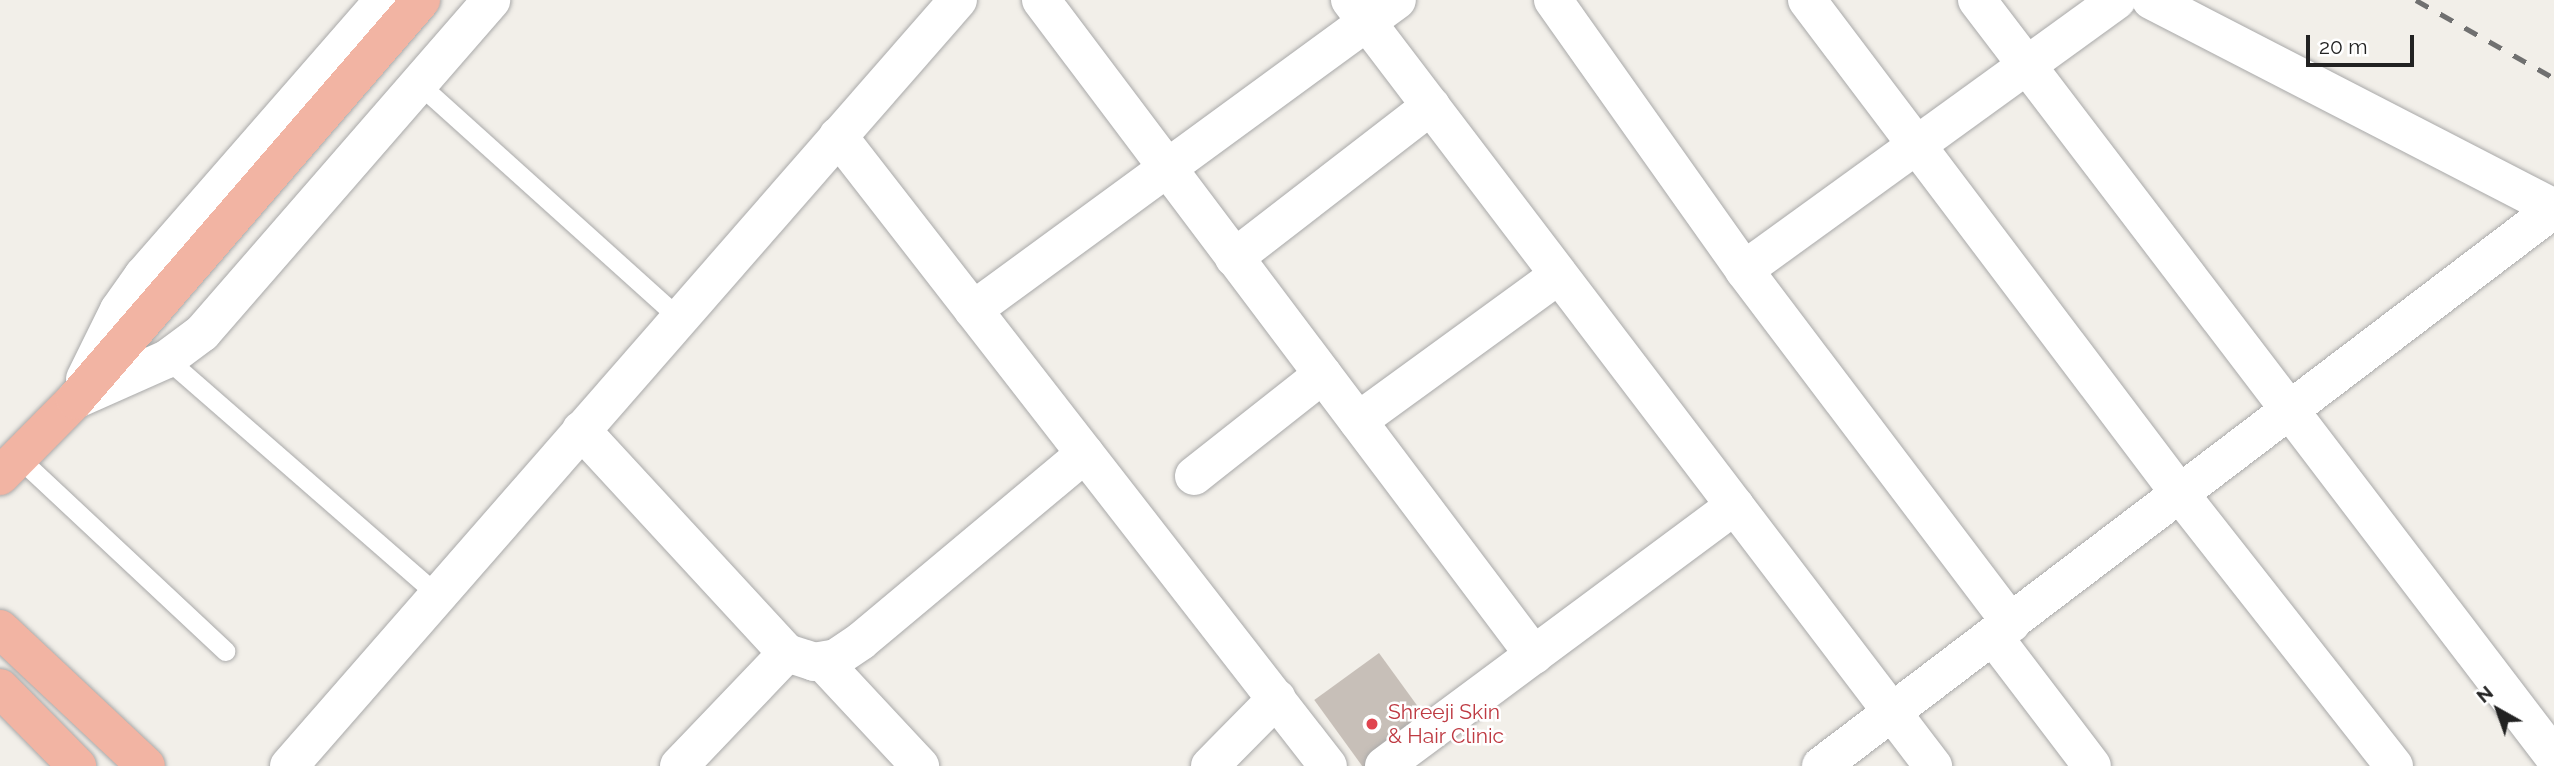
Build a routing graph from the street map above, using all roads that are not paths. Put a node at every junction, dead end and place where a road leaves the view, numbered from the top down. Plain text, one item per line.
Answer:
1 (384, 0) edge
2 (421, 0) edge
3 (491, 0) edge
4 (958, 0) edge
5 (1041, 0) edge
6 (1553, 0) edge
7 (1807, 0) edge
8 (1977, 0) edge
9 (2117, 0) edge
10 (2153, 0) edge
11 (1372, 8) edge
12 (2026, 64) junction
13 (419, 84) junction
14 (1431, 106) junction
15 (838, 136) junction
16 (1916, 144) junction
17 (1166, 167) junction
18 (2554, 209) edge
19 (1234, 258) junction
20 (1744, 270) junction
21 (1559, 275) junction
22 (974, 310) junction
23 (679, 318) junction
24 (167, 359) junction
25 (1323, 374) junction
26 (75, 400) junction
27 (2290, 411) junction
28 (1357, 421) junction
29 (581, 430) junction
30 (1085, 454) junction
31 (9, 467) edge
32 (1194, 476) dead end
33 (2180, 494) junction
34 (1735, 505) junction
35 (436, 594) junction
36 (0, 629) edge
37 (2002, 629) junction
38 (225, 651) dead end
39 (1534, 655) junction
40 (805, 657) junction
41 (0, 688) edge
42 (1277, 698) junction
43 (1893, 712) junction
44 (2554, 757) edge
45 (77, 766) edge
46 (146, 766) edge
47 (289, 766) edge
48 (679, 766) edge
49 (920, 766) edge
50 (1210, 766) edge
51 (1328, 766) edge
52 (1384, 766) edge
53 (1821, 766) edge
54 (1933, 766) edge
55 (2092, 766) edge
56 (2395, 766) edge

1 - 26 street
2 - 26 highway
3 - 13 street
4 - 15 street
5 - 17 street
6 - 20 street
7 - 16 street
8 - 12 street
9 - 12 street
10 - 18 street
11 - 14 street
11 - 17 street
12 - 16 street
12 - 27 street
13 - 23 lane
13 - 24 street
14 - 19 street
14 - 21 street
15 - 22 street
15 - 23 street
16 - 20 street
16 - 33 street
17 - 19 street
17 - 22 street
18 - 27 street
19 - 25 street
20 - 37 street
21 - 28 street
21 - 34 street
22 - 30 street
23 - 29 street
24 - 26 street
24 - 35 lane
25 - 28 street
25 - 32 street
26 - 31 highway
27 - 33 street
27 - 44 street
28 - 39 street
29 - 35 street
29 - 40 street
30 - 40 street
30 - 42 street
31 - 38 lane
33 - 37 street
33 - 56 street
34 - 39 street
34 - 43 street
35 - 47 street
36 - 46 highway
37 - 43 street
37 - 55 street
39 - 52 street
40 - 48 street
40 - 49 street
41 - 45 highway
42 - 50 street
42 - 51 street
43 - 53 street
43 - 54 street

